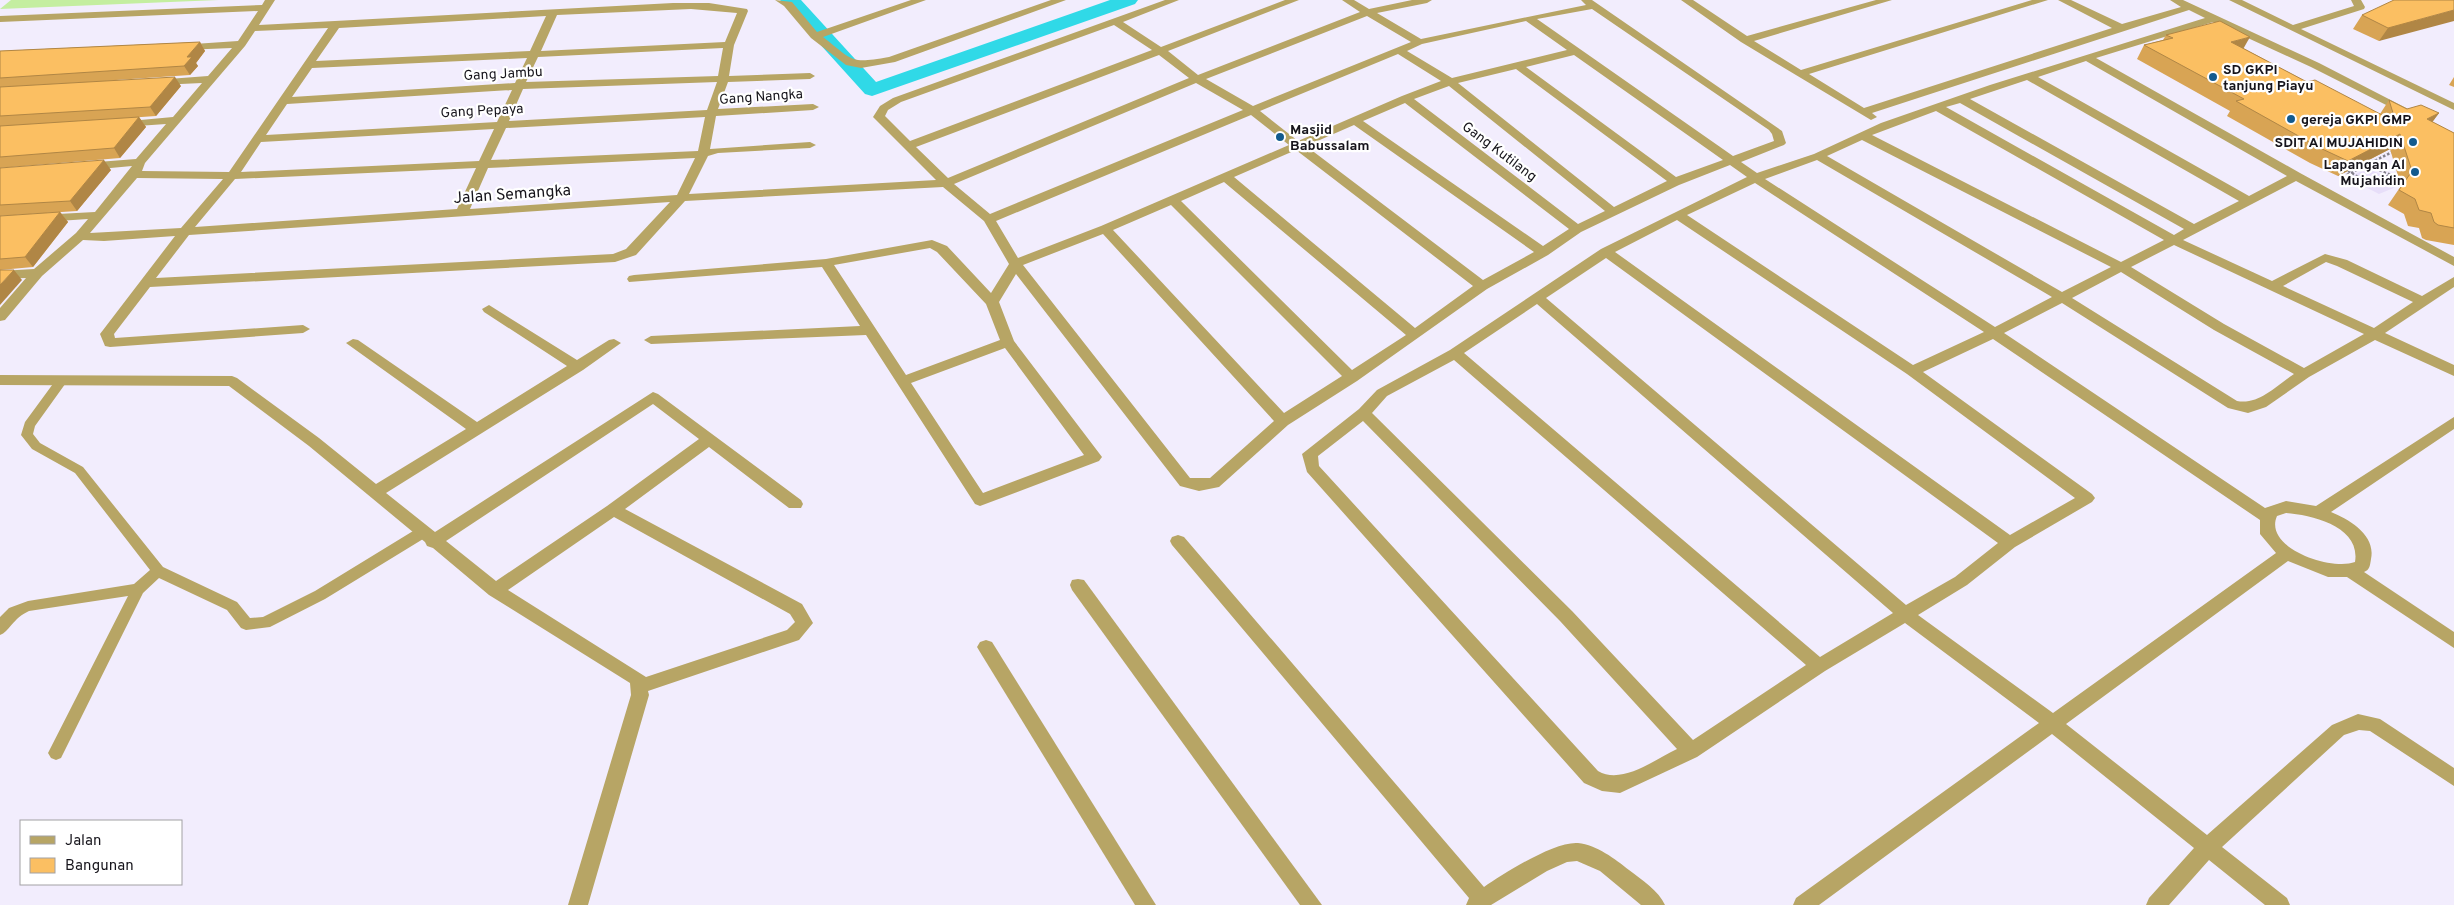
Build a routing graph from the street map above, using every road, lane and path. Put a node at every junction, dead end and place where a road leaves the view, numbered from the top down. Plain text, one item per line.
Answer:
1 (800, 0) edge
2 (921, 0) edge
3 (1061, 0) edge
4 (1174, 0) edge
5 (1294, 0) edge
6 (1347, 0) edge
7 (1427, 0) edge
8 (1686, 0) edge
9 (1887, 0) edge
10 (2043, 0) edge
11 (2063, 0) edge
12 (2175, 0) edge
13 (2234, 0) edge
14 (2356, 0) edge
15 (784, 2) edge
16 (1591, 3) edge
17 (266, 4) edge
18 (2190, 8) junction
19 (553, 12) junction
20 (1368, 12) junction
21 (1528, 18) junction
22 (2214, 18) junction
23 (0, 19) edge
24 (1115, 21) junction
25 (335, 26) junction
26 (251, 28) junction
27 (2121, 28) junction
28 (2292, 28) junction
29 (815, 36) junction
30 (1745, 40) junction
31 (1419, 42) junction
32 (242, 44) junction
33 (729, 45) junction
34 (174, 47) edge
35 (1161, 51) junction
36 (1400, 51) junction
37 (1574, 52) junction
38 (534, 55) junction
39 (2350, 57) junction
40 (2088, 58) junction
41 (307, 65) junction
42 (1517, 65) junction
43 (2315, 65) junction
44 (1799, 74) junction
45 (810, 76) dead end
46 (2030, 76) junction
47 (210, 79) junction
48 (1197, 79) junction
49 (723, 80) junction
50 (1450, 82) junction
51 (150, 83) edge
52 (520, 86) junction
53 (1406, 98) junction
54 (1962, 99) junction
55 (284, 101) junction
56 (813, 107) dead end
57 (2454, 107) edge
58 (1939, 108) junction
59 (1251, 110) junction
60 (1863, 112) junction
61 (711, 114) junction
62 (2419, 118) edge
63 (177, 120) junction
64 (1356, 121) junction
65 (503, 123) junction
66 (108, 124) edge
67 (1885, 126) junction
68 (1864, 136) junction
69 (256, 138) junction
70 (1298, 144) junction
71 (810, 145) dead end
72 (908, 146) junction
73 (2402, 148) edge
74 (703, 154) junction
75 (1818, 156) junction
76 (1731, 161) junction
77 (484, 162) junction
78 (2367, 165) junction
79 (74, 167) edge
80 (137, 168) junction
81 (2348, 171) edge
82 (2352, 173) junction
83 (232, 176) junction
84 (2296, 176) junction
85 (2389, 176) junction
86 (1226, 177) junction
87 (2343, 177) edge
88 (1756, 178) junction
89 (2381, 179) junction
90 (2410, 180) edge
91 (1675, 182) junction
92 (2366, 182) junction
93 (946, 183) junction
94 (681, 198) junction
95 (1172, 200) junction
96 (2247, 200) junction
97 (1612, 211) junction
98 (462, 212) junction
99 (99, 215) junction
100 (1678, 215) junction
101 (30, 219) edge
102 (989, 219) junction
103 (1105, 229) junction
104 (1577, 229) junction
105 (186, 230) junction
106 (2195, 230) junction
107 (80, 236) junction
108 (2174, 240) junction
109 (1542, 252) junction
110 (1606, 252) junction
111 (2454, 262) edge
112 (826, 264) junction
113 (1015, 264) junction
114 (2120, 266) junction
115 (37, 273) junction
116 (0, 276) edge
117 (634, 279) dead end
118 (2454, 281) edge
119 (146, 282) junction
120 (1482, 286) junction
121 (2272, 286) junction
122 (1537, 297) junction
123 (2061, 297) junction
124 (2421, 301) junction
125 (992, 302) junction
126 (489, 309) dead end
127 (0, 317) edge
128 (303, 329) dead end
129 (868, 330) junction
130 (1994, 333) junction
131 (1416, 335) junction
132 (2373, 335) junction
133 (651, 340) dead end
134 (1008, 342) junction
135 (353, 343) dead end
136 (614, 343) dead end
137 (1454, 353) junction
138 (578, 367) junction
139 (1912, 371) junction
140 (2454, 372) edge
141 (2304, 374) junction
142 (1352, 378) junction
143 (0, 380) edge
144 (62, 380) junction
145 (903, 381) junction
146 (1364, 413) junction
147 (1283, 421) junction
148 (2454, 422) edge
149 (478, 430) junction
150 (709, 439) junction
151 (376, 492) junction
152 (795, 504) dead end
153 (613, 510) junction
154 (2319, 512) junction
155 (2268, 517) junction
156 (428, 537) junction
157 (1178, 541) dead end
158 (2008, 543) junction
159 (2287, 553) junction
160 (158, 571) junction
161 (2350, 571) junction
162 (1078, 585) dead end
163 (138, 589) junction
164 (495, 590) junction
165 (1905, 614) junction
166 (0, 629) edge
167 (2454, 641) edge
168 (986, 647) dead end
169 (1819, 666) junction
170 (640, 686) junction
171 (2052, 723) junction
172 (1691, 751) junction
173 (56, 753) dead end
174 (2454, 778) edge
175 (2207, 848) junction
176 (1478, 902) edge
177 (578, 905) edge
178 (1146, 905) edge
179 (1312, 905) edge
180 (1655, 905) edge
181 (1803, 905) edge
182 (2156, 905) edge
183 (2280, 905) edge

1 - 15 street
2 - 29 street
3 - 29 street
4 - 24 street
5 - 35 street
6 - 20 street
7 - 20 street, Jalan Semangka
8 - 30 street
9 - 30 street
10 - 44 street
11 - 27 street
12 - 18 street
13 - 28 street
14 - 28 street
15 - 29 street
16 - 21 street
16 - 76 street
17 - 23 street
17 - 26 street
18 - 22 street
18 - 27 street
19 - 25 street
19 - 33 street
19 - 38 street
20 - 31 street
20 - 48 street, Jalan Semangka
21 - 31 street
21 - 37 street
22 - 40 street
22 - 43 street
24 - 35 street
24 - 72 street
25 - 26 street
25 - 41 street
26 - 32 street
27 - 60 street
28 - 39 street
30 - 44 street
31 - 36 street
32 - 34 street
32 - 47 street
33 - 38 street
33 - 49 street
35 - 48 street
35 - 72 street
36 - 50 street, Gang Kutilang
36 - 59 street
37 - 42 street
37 - 76 street
38 - 41 street
38 - 52 street
39 - 43 street
39 - 57 street
40 - 46 street
40 - 84 street
41 - 55 street
42 - 50 street
42 - 91 street
43 - 62 street
44 - 60 street
45 - 49 street, Gang Jambu
46 - 54 street
46 - 96 street
47 - 51 street
47 - 63 street
48 - 59 street
48 - 93 street, Jalan Semangka
49 - 52 street, Gang Jambu
49 - 61 street
50 - 53 street
50 - 97 street, Gang Kutilang
52 - 55 street, Gang Jambu
52 - 65 street
53 - 64 street
53 - 104 street, Gang Kutilang
54 - 58 street
54 - 106 street
55 - 69 street
56 - 61 street, Gang Nangka
58 - 67 street
58 - 108 street
59 - 70 street
59 - 102 street
60 - 67 street
61 - 65 street, Gang Pepaya
61 - 74 street
63 - 66 street
63 - 80 street
64 - 70 street
64 - 109 street
65 - 69 street, Gang Pepaya
65 - 77 street
67 - 68 street
68 - 75 street
68 - 114 street
69 - 83 street
70 - 86 street
70 - 120 street
71 - 74 street
72 - 93 street
73 - 78 path
74 - 77 street
74 - 94 street
75 - 88 street
75 - 123 street
76 - 88 street
76 - 91 street
77 - 83 street
77 - 98 street
78 - 82 path
78 - 85 path
79 - 80 street
80 - 83 street
80 - 99 street
81 - 82 path
82 - 87 path
82 - 92 path
83 - 105 street
84 - 96 street
84 - 111 street
85 - 89 path
85 - 90 path
86 - 95 street
86 - 131 street
88 - 100 street
88 - 130 street
89 - 92 path
89 - 92 path
91 - 97 street
93 - 94 street, Jalan Semangka
93 - 102 street
94 - 98 street, Jalan Semangka
94 - 119 street
95 - 103 street
95 - 142 street
96 - 106 street
97 - 104 street
98 - 105 street, Jalan Semangka
99 - 101 street
99 - 107 street
100 - 110 street
100 - 139 street
102 - 113 street
103 - 113 street
103 - 147 street
104 - 109 street
105 - 107 street, Jalan Semangka
105 - 119 street
106 - 108 street
107 - 115 street
108 - 114 street
108 - 121 street
109 - 120 street
110 - 122 street
110 - 158 street
112 - 117 street
112 - 125 street
112 - 129 street
113 - 125 street
113 - 147 street
114 - 123 street
114 - 141 street
115 - 116 street
115 - 127 street
118 - 124 street
119 - 128 street
120 - 131 street
121 - 124 street
121 - 132 street
122 - 137 street
122 - 165 street
123 - 130 street
123 - 141 street
124 - 132 street
125 - 134 street
126 - 138 street
129 - 133 street
129 - 145 street
130 - 139 street
130 - 155 street
131 - 142 street
132 - 140 street
132 - 141 street
134 - 145 street
134 - 145 street
135 - 149 street
136 - 138 street
137 - 146 street
137 - 169 street
138 - 149 street
139 - 158 street
142 - 147 street
143 - 144 street
144 - 151 street
144 - 160 lane
146 - 172 street
146 - 172 street
148 - 154 street
149 - 151 street
150 - 152 street
150 - 153 street
150 - 156 street
151 - 156 street
153 - 164 street
153 - 170 street
154 - 155 street
154 - 161 street
155 - 159 street
156 - 160 lane
156 - 164 street
157 - 176 street
158 - 165 street
159 - 161 street
159 - 171 street
160 - 163 lane
161 - 167 street
162 - 179 street
163 - 166 lane
163 - 173 lane
164 - 170 street
165 - 169 street
165 - 171 street
168 - 178 street
169 - 172 street
170 - 177 street
171 - 175 street
171 - 181 street
174 - 175 street
175 - 182 street
175 - 183 street
176 - 180 street

